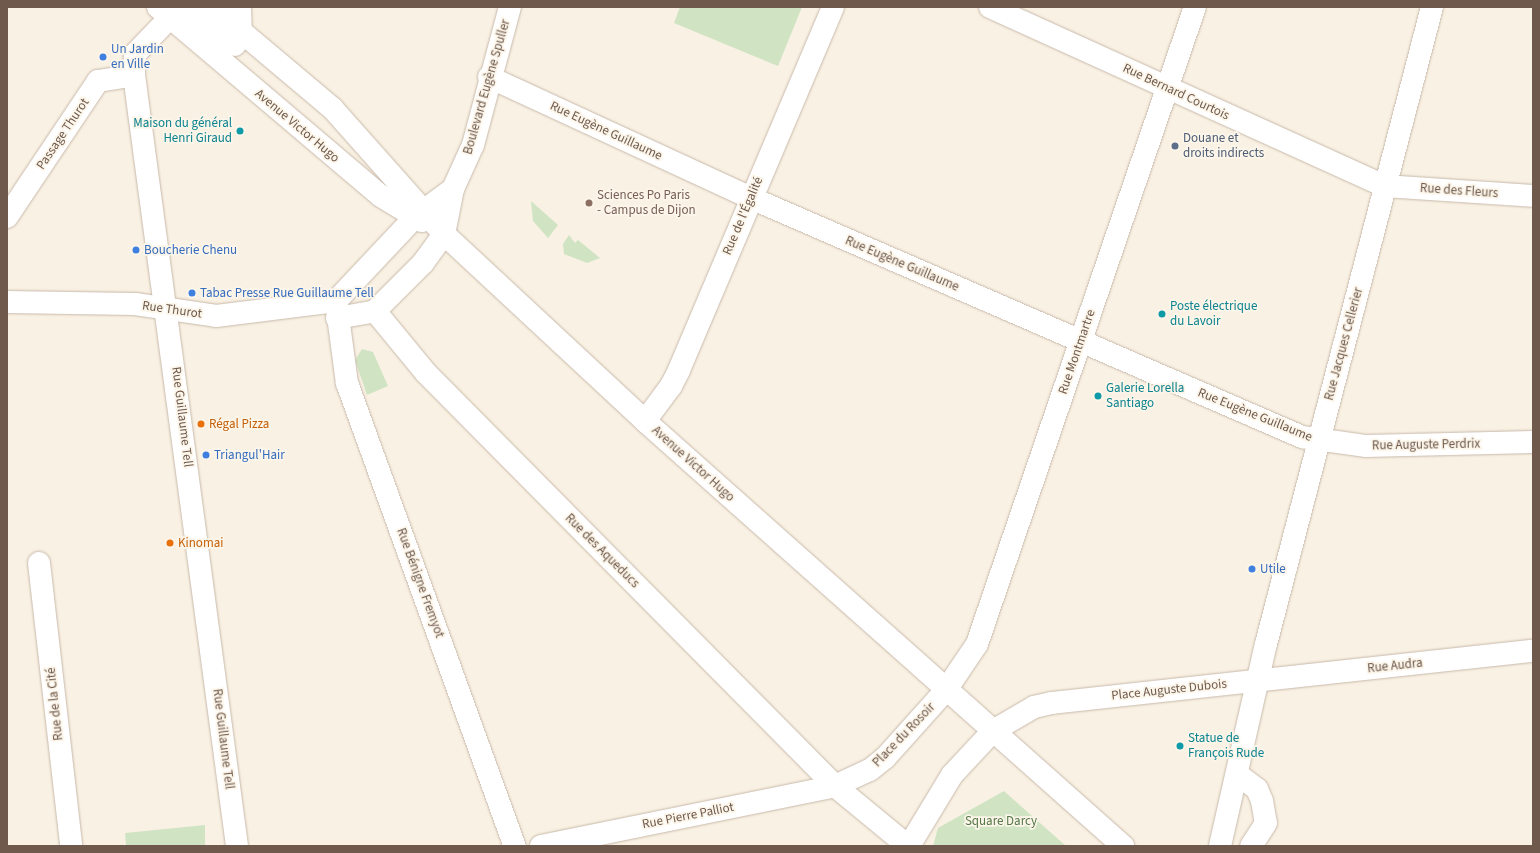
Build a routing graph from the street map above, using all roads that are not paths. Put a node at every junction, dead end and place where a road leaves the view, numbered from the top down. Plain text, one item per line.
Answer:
1 (212, 7) edge
2 (240, 7) edge
3 (510, 7) edge
4 (833, 7) edge
5 (990, 7) edge
6 (1195, 7) edge
7 (1432, 7) edge
8 (172, 9) edge
9 (241, 32) junction
10 (134, 75) junction
11 (489, 77) junction
12 (1166, 88) junction
13 (373, 156) junction
14 (1384, 186) junction
15 (452, 189) junction
16 (1533, 196) edge
17 (751, 198) junction
18 (419, 214) junction
19 (7, 217) edge
20 (444, 234) junction
21 (7, 302) edge
22 (336, 310) junction
23 (168, 311) junction
24 (375, 311) junction
25 (1081, 341) junction
26 (645, 420) junction
27 (1319, 440) junction
28 (1533, 442) edge
29 (39, 563) dead end
30 (1533, 651) edge
31 (1256, 681) junction
32 (946, 690) junction
33 (992, 731) junction
34 (1237, 774) junction
35 (835, 786) junction
36 (71, 846) edge
37 (237, 846) edge
38 (515, 846) edge
39 (541, 846) edge
40 (908, 846) edge
41 (1123, 846) edge
42 (1220, 846) edge
43 (1252, 846) edge

1 - 9 street, Avenue Victor Hugo
2 - 9 street
3 - 11 street, Boulevard Eugène Spuller
4 - 17 street, Rue de l'Égalité
5 - 12 street, Rue Bernard Courtois
6 - 12 street, Rue Montmartre
7 - 14 street, Rue Jacques Cellerier
8 - 10 street, Rue Guillaume Tell
8 - 13 street
8 - 18 street, Avenue Victor Hugo
9 - 13 street, Avenue Victor Hugo
10 - 19 street, Passage Thurot
10 - 23 street, Rue Guillaume Tell
11 - 15 street, Boulevard Eugène Spuller
11 - 17 street, Rue Eugène Guillaume
12 - 14 street, Rue Bernard Courtois
12 - 25 street, Rue Montmartre
13 - 18 street, Avenue Victor Hugo
14 - 16 street, Rue des Fleurs
14 - 27 street, Rue Jacques Cellerier
15 - 18 street, Boulevard Eugène Spuller
15 - 20 street, Boulevard Eugène Spuller
17 - 25 street, Rue Eugène Guillaume
17 - 26 street, Rue de l'Égalité
18 - 20 street, Avenue Victor Hugo
18 - 22 street
20 - 24 street
20 - 26 street, Avenue Victor Hugo
21 - 23 street, Rue Thurot
22 - 23 street, Rue Thurot
22 - 24 street, Rue Thurot
22 - 38 street, Rue Bénigne Fremyot
23 - 37 street, Rue Guillaume Tell
24 - 35 street, Rue des Aqueducs
25 - 27 street, Rue Eugène Guillaume
25 - 32 street, Rue Montmartre
26 - 32 street, Avenue Victor Hugo
27 - 28 street, Rue Auguste Perdrix
27 - 31 street, Rue Jacques Cellerier
29 - 36 street, Rue de la Cité
30 - 31 street, Rue Audra
31 - 33 street, Place Auguste Dubois
31 - 34 street
32 - 33 street, Avenue Victor Hugo
32 - 35 street, Place du Rosoir
33 - 40 street
33 - 41 street, Avenue Victor Hugo
34 - 42 street
34 - 43 street
35 - 39 street, Rue Pierre Palliot
35 - 40 street

